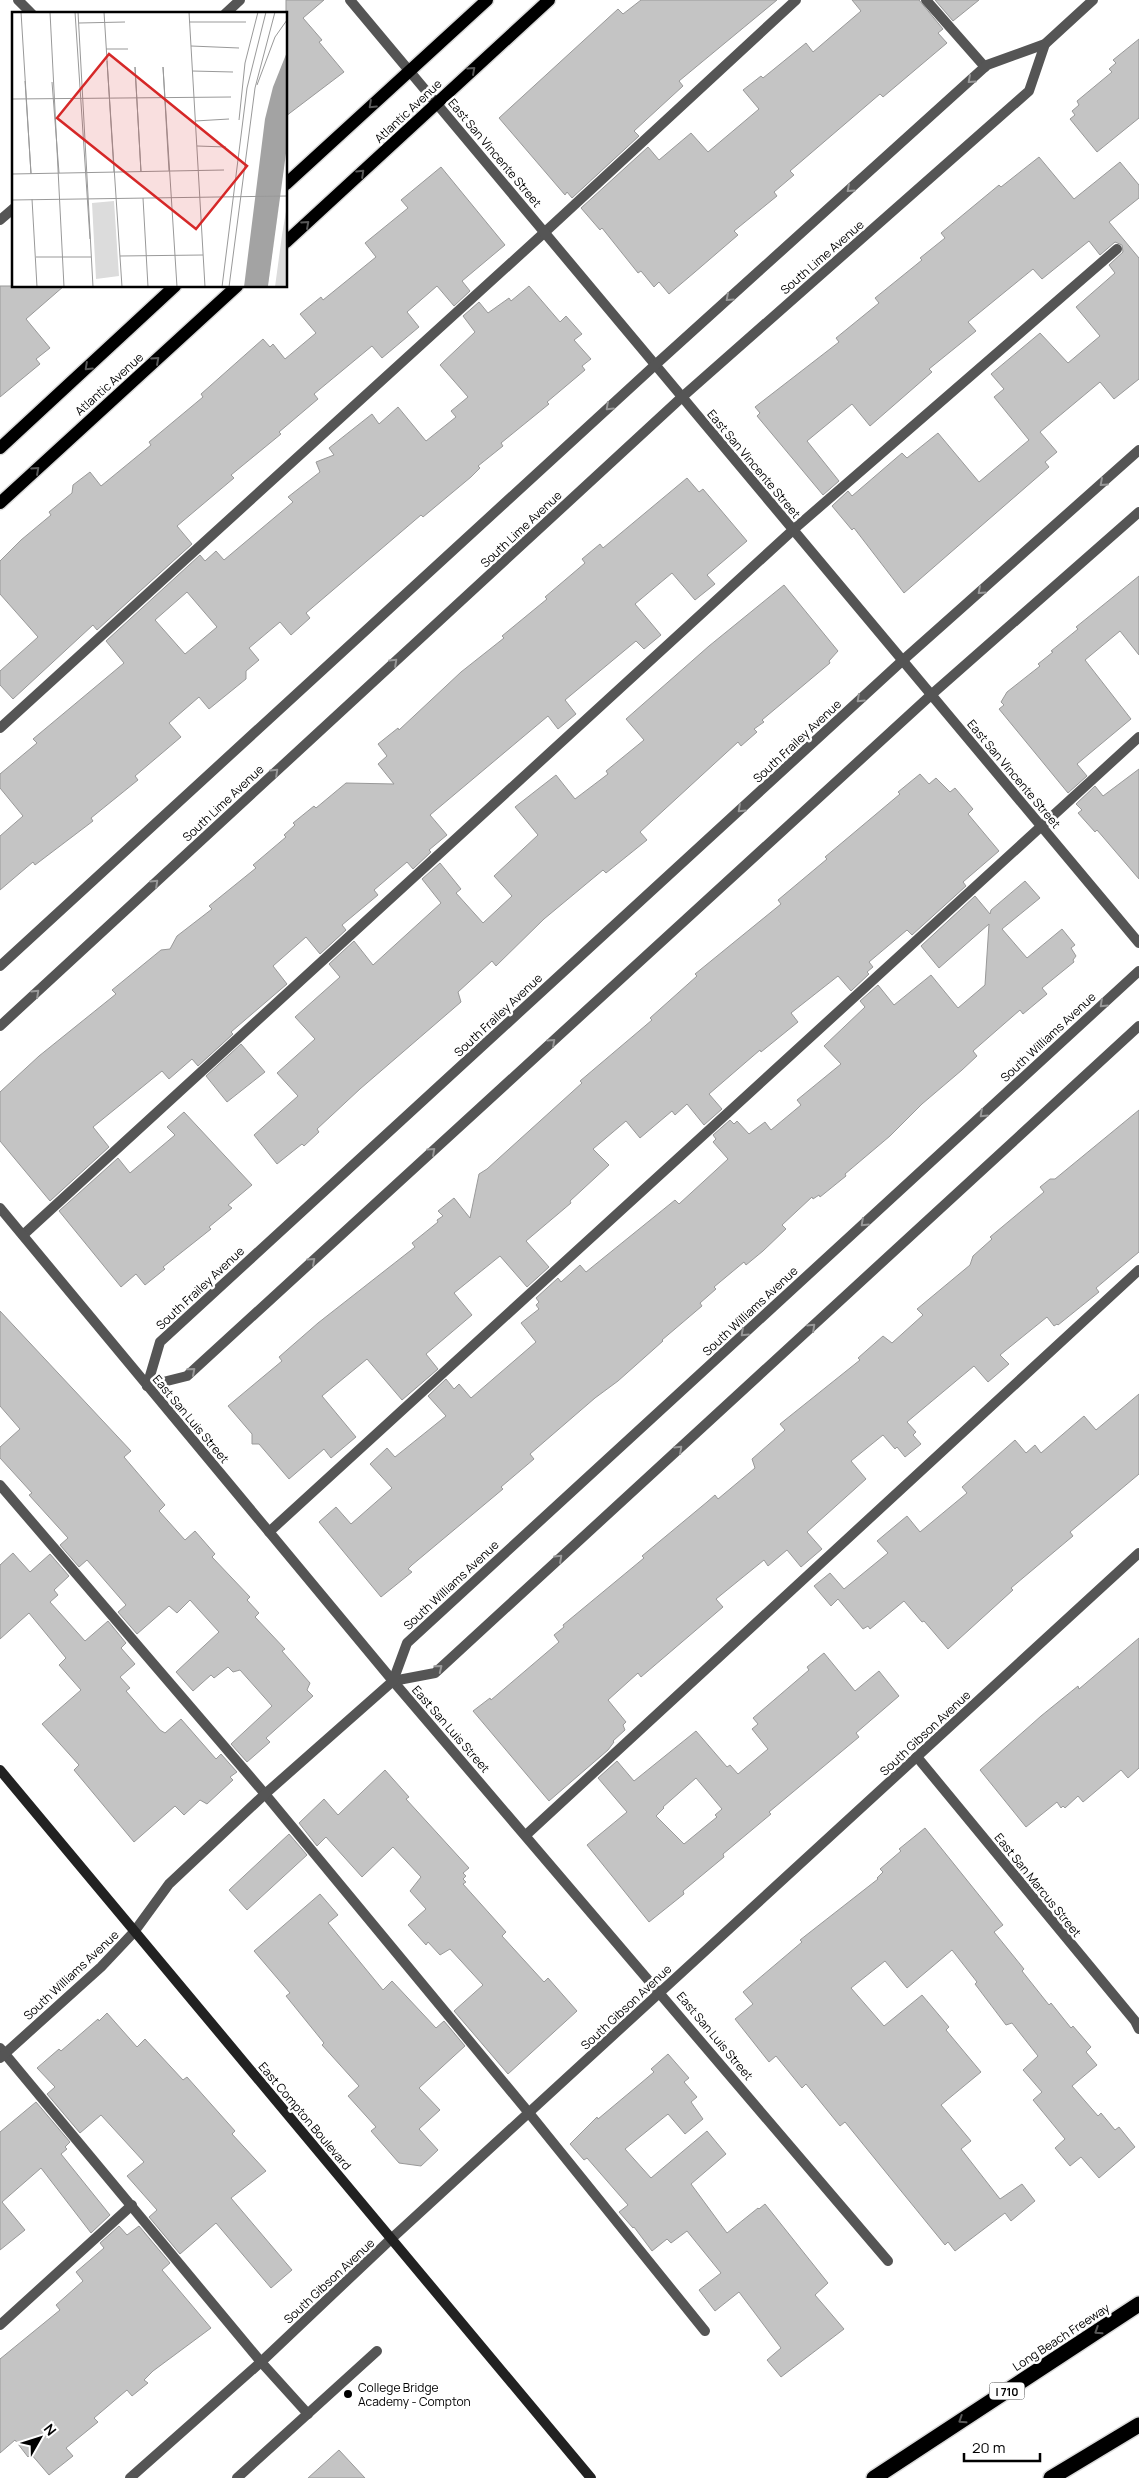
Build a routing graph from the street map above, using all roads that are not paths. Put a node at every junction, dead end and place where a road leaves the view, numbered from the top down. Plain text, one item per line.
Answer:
1 (18, 0) edge
2 (240, 0) edge
3 (350, 0) edge
4 (487, 0) edge
5 (548, 0) edge
6 (796, 0) edge
7 (926, 0) edge
8 (1093, 0) edge
9 (30, 12) edge
10 (227, 12) edge
11 (1045, 44) junction
12 (985, 67) junction
13 (408, 72) junction
14 (436, 102) junction
15 (288, 182) edge
16 (12, 210) edge
17 (0, 220) edge
18 (545, 232) junction
19 (288, 240) edge
20 (1117, 248) dead end
21 (173, 288) edge
22 (235, 288) edge
23 (654, 366) junction
24 (681, 398) junction
25 (0, 448) edge
26 (1139, 450) edge
27 (0, 503) edge
28 (1139, 512) edge
29 (793, 530) junction
30 (902, 661) junction
31 (931, 694) junction
32 (0, 728) edge
33 (1139, 737) edge
34 (1042, 826) junction
35 (1139, 943) edge
36 (0, 966) edge
37 (1139, 971) edge
38 (0, 1026) edge
39 (1139, 1026) edge
40 (0, 1208) edge
41 (23, 1235) junction
42 (1139, 1270) edge
43 (147, 1386) junction
44 (0, 1485) edge
45 (269, 1532) junction
46 (1139, 1553) edge
47 (393, 1681) junction
48 (917, 1757) junction
49 (0, 1770) edge
50 (264, 1794) junction
51 (526, 1835) junction
52 (134, 1932) junction
53 (661, 1992) junction
54 (1139, 2029) edge
55 (2, 2053) edge
56 (529, 2113) junction
57 (132, 2205) junction
58 (392, 2239) junction
59 (888, 2261) dead end
60 (1139, 2304) edge
61 (0, 2325) edge
62 (705, 2331) dead end
63 (378, 2351) dead end
64 (261, 2362) junction
65 (308, 2414) junction
66 (1139, 2425) edge
67 (130, 2478) edge
68 (238, 2478) edge
69 (591, 2478) edge
70 (874, 2478) edge
71 (1051, 2478) edge

1 - 9 street
2 - 10 street
3 - 13 street, East San Vincente Street
4 - 13 main road
14 -> 5 main road, Atlantic Avenue
6 - 18 street
7 - 12 street
8 - 11 street, South Lime Avenue
11 - 12 street, South Lime Avenue
11 - 24 street, South Lime Avenue
12 -> 23 street, South Lime Avenue
13 - 14 street, East San Vincente Street
13 -> 15 main road
14 - 18 street, East San Vincente Street
19 -> 14 main road, Atlantic Avenue
16 - 17 street
18 - 23 street, East San Vincente Street
18 - 32 street
20 - 29 street
21 -> 25 main road
27 -> 22 main road, Atlantic Avenue
23 - 24 street, East San Vincente Street
23 -> 36 street, South Lime Avenue
24 - 29 street, East San Vincente Street
38 -> 24 street, South Lime Avenue
26 -> 30 street, South Frailey Avenue
28 - 31 street
29 - 30 street, East San Vincente Street
29 - 41 street
30 - 31 street, East San Vincente Street
30 -> 43 street, South Frailey Avenue
31 - 34 street, East San Vincente Street
43 -> 31 street
33 - 34 street
34 - 35 street, East San Vincente Street
34 - 45 street
37 -> 47 street, South Williams Avenue
47 -> 39 street
40 - 41 street, East San Luis Street
41 - 43 street, East San Luis Street
42 - 51 street
43 - 45 street, East San Luis Street
44 - 50 street
45 - 47 street, East San Luis Street
46 - 48 street, South Gibson Avenue
47 - 50 street, South Williams Avenue
47 - 51 street, East San Luis Street
48 - 53 street, South Gibson Avenue
48 - 54 street, East San Marcus Street
49 - 52 main road, East Compton Boulevard
50 - 52 street, South Williams Avenue
50 - 56 street
51 - 53 street, East San Luis Street
52 - 55 street, South Williams Avenue
52 - 58 main road, East Compton Boulevard
53 - 56 street, South Gibson Avenue
53 - 59 street, East San Luis Street
55 - 57 street
56 - 58 street, South Gibson Avenue
56 - 62 street
57 - 61 street
57 - 64 street
58 - 64 street, South Gibson Avenue
58 - 69 main road, East Compton Boulevard
60 -> 70 highway, Long Beach Freeway / I 710
63 - 65 street
64 - 65 street
64 - 67 street, South Gibson Avenue
65 - 68 street
66 - 71 highway

